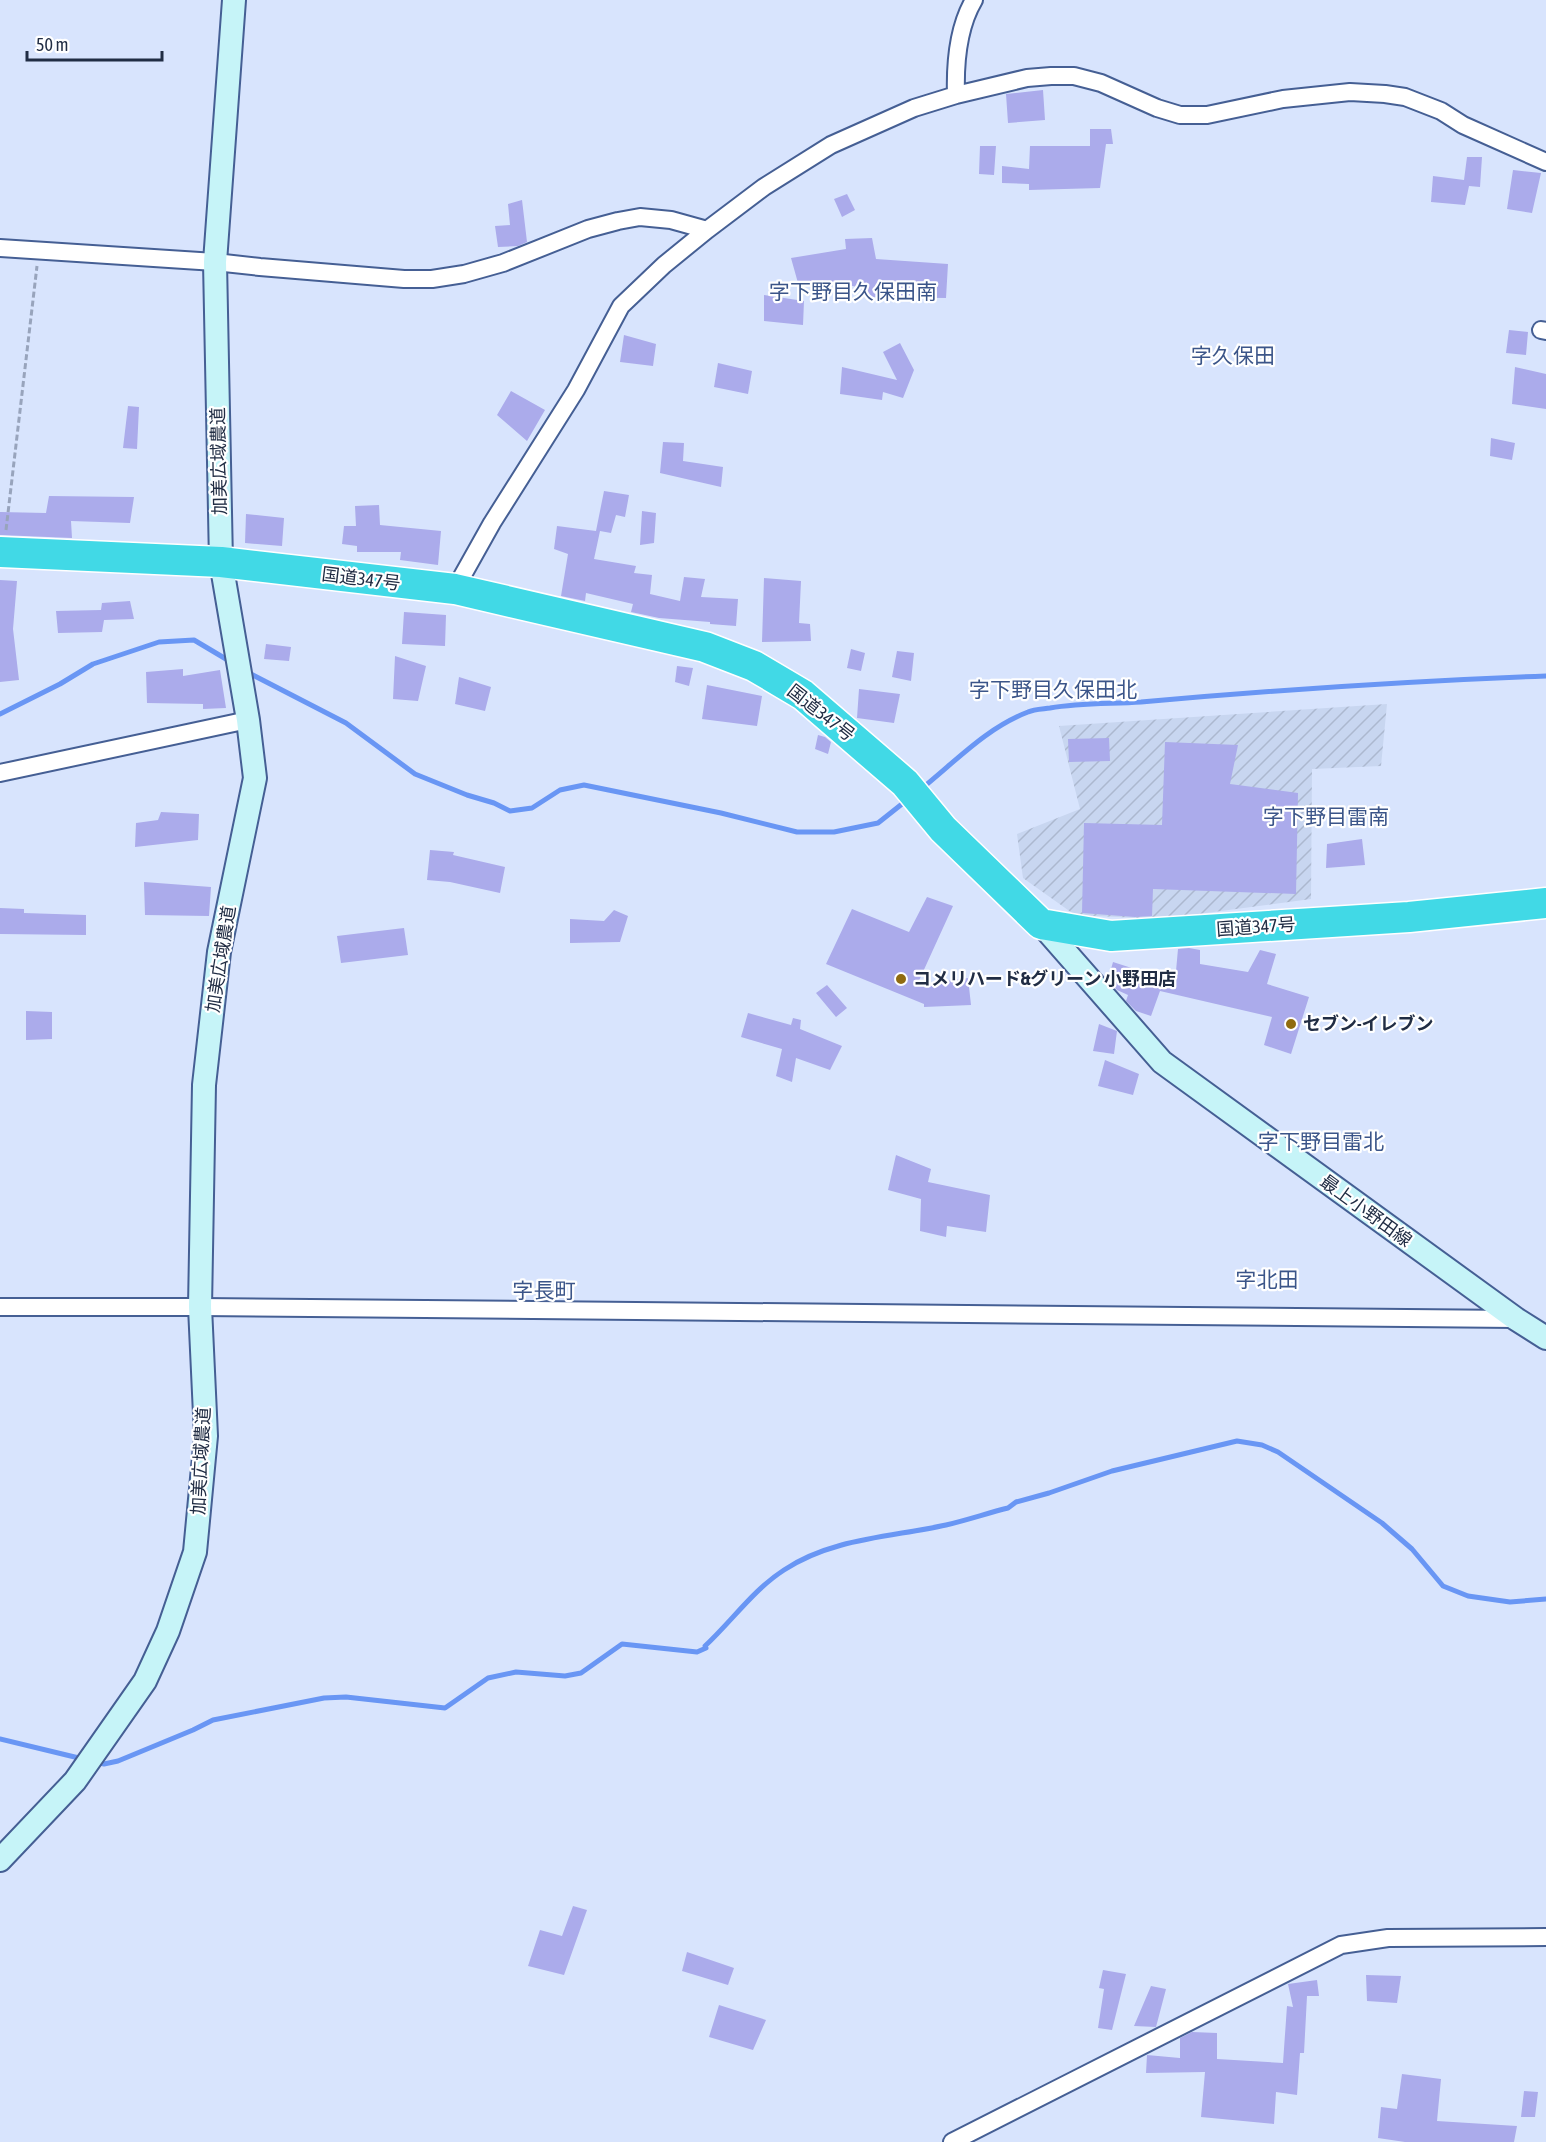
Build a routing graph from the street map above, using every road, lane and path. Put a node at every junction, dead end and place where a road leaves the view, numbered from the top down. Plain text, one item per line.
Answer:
1 (234, 0) edge
2 (974, 0) edge
3 (956, 95) junction
4 (1546, 162) edge
5 (707, 230) junction
6 (0, 248) edge
7 (39, 249) junction
8 (215, 261) junction
9 (2, 552) edge
10 (221, 562) junction
11 (454, 590) junction
12 (248, 720) junction
13 (0, 773) edge
14 (1546, 903) edge
15 (1041, 924) junction
16 (0, 1307) edge
17 (200, 1307) junction
18 (1516, 1319) junction
19 (1546, 1338) edge
20 (0, 1860) edge
21 (1546, 1937) edge
22 (952, 2142) edge

1 - 8 street, 加美広域農道
2 - 3 street
3 - 4 street
3 - 5 street
5 - 8 street
5 - 11 street
6 - 7 street
7 - 8 street
7 - 9 path
8 - 10 street, 加美広域農道
9 - 10 highway, 国道347号
10 - 11 highway, 国道347号
10 - 12 street, 加美広域農道
11 - 15 highway, 国道347号
12 - 13 street
12 - 17 street, 加美広域農道
14 - 15 highway, 国道347号
15 - 18 street, 最上小野田線
16 - 17 street
17 - 18 street
17 - 20 street, 加美広域農道
18 - 19 street, 最上小野田線
21 - 22 street

